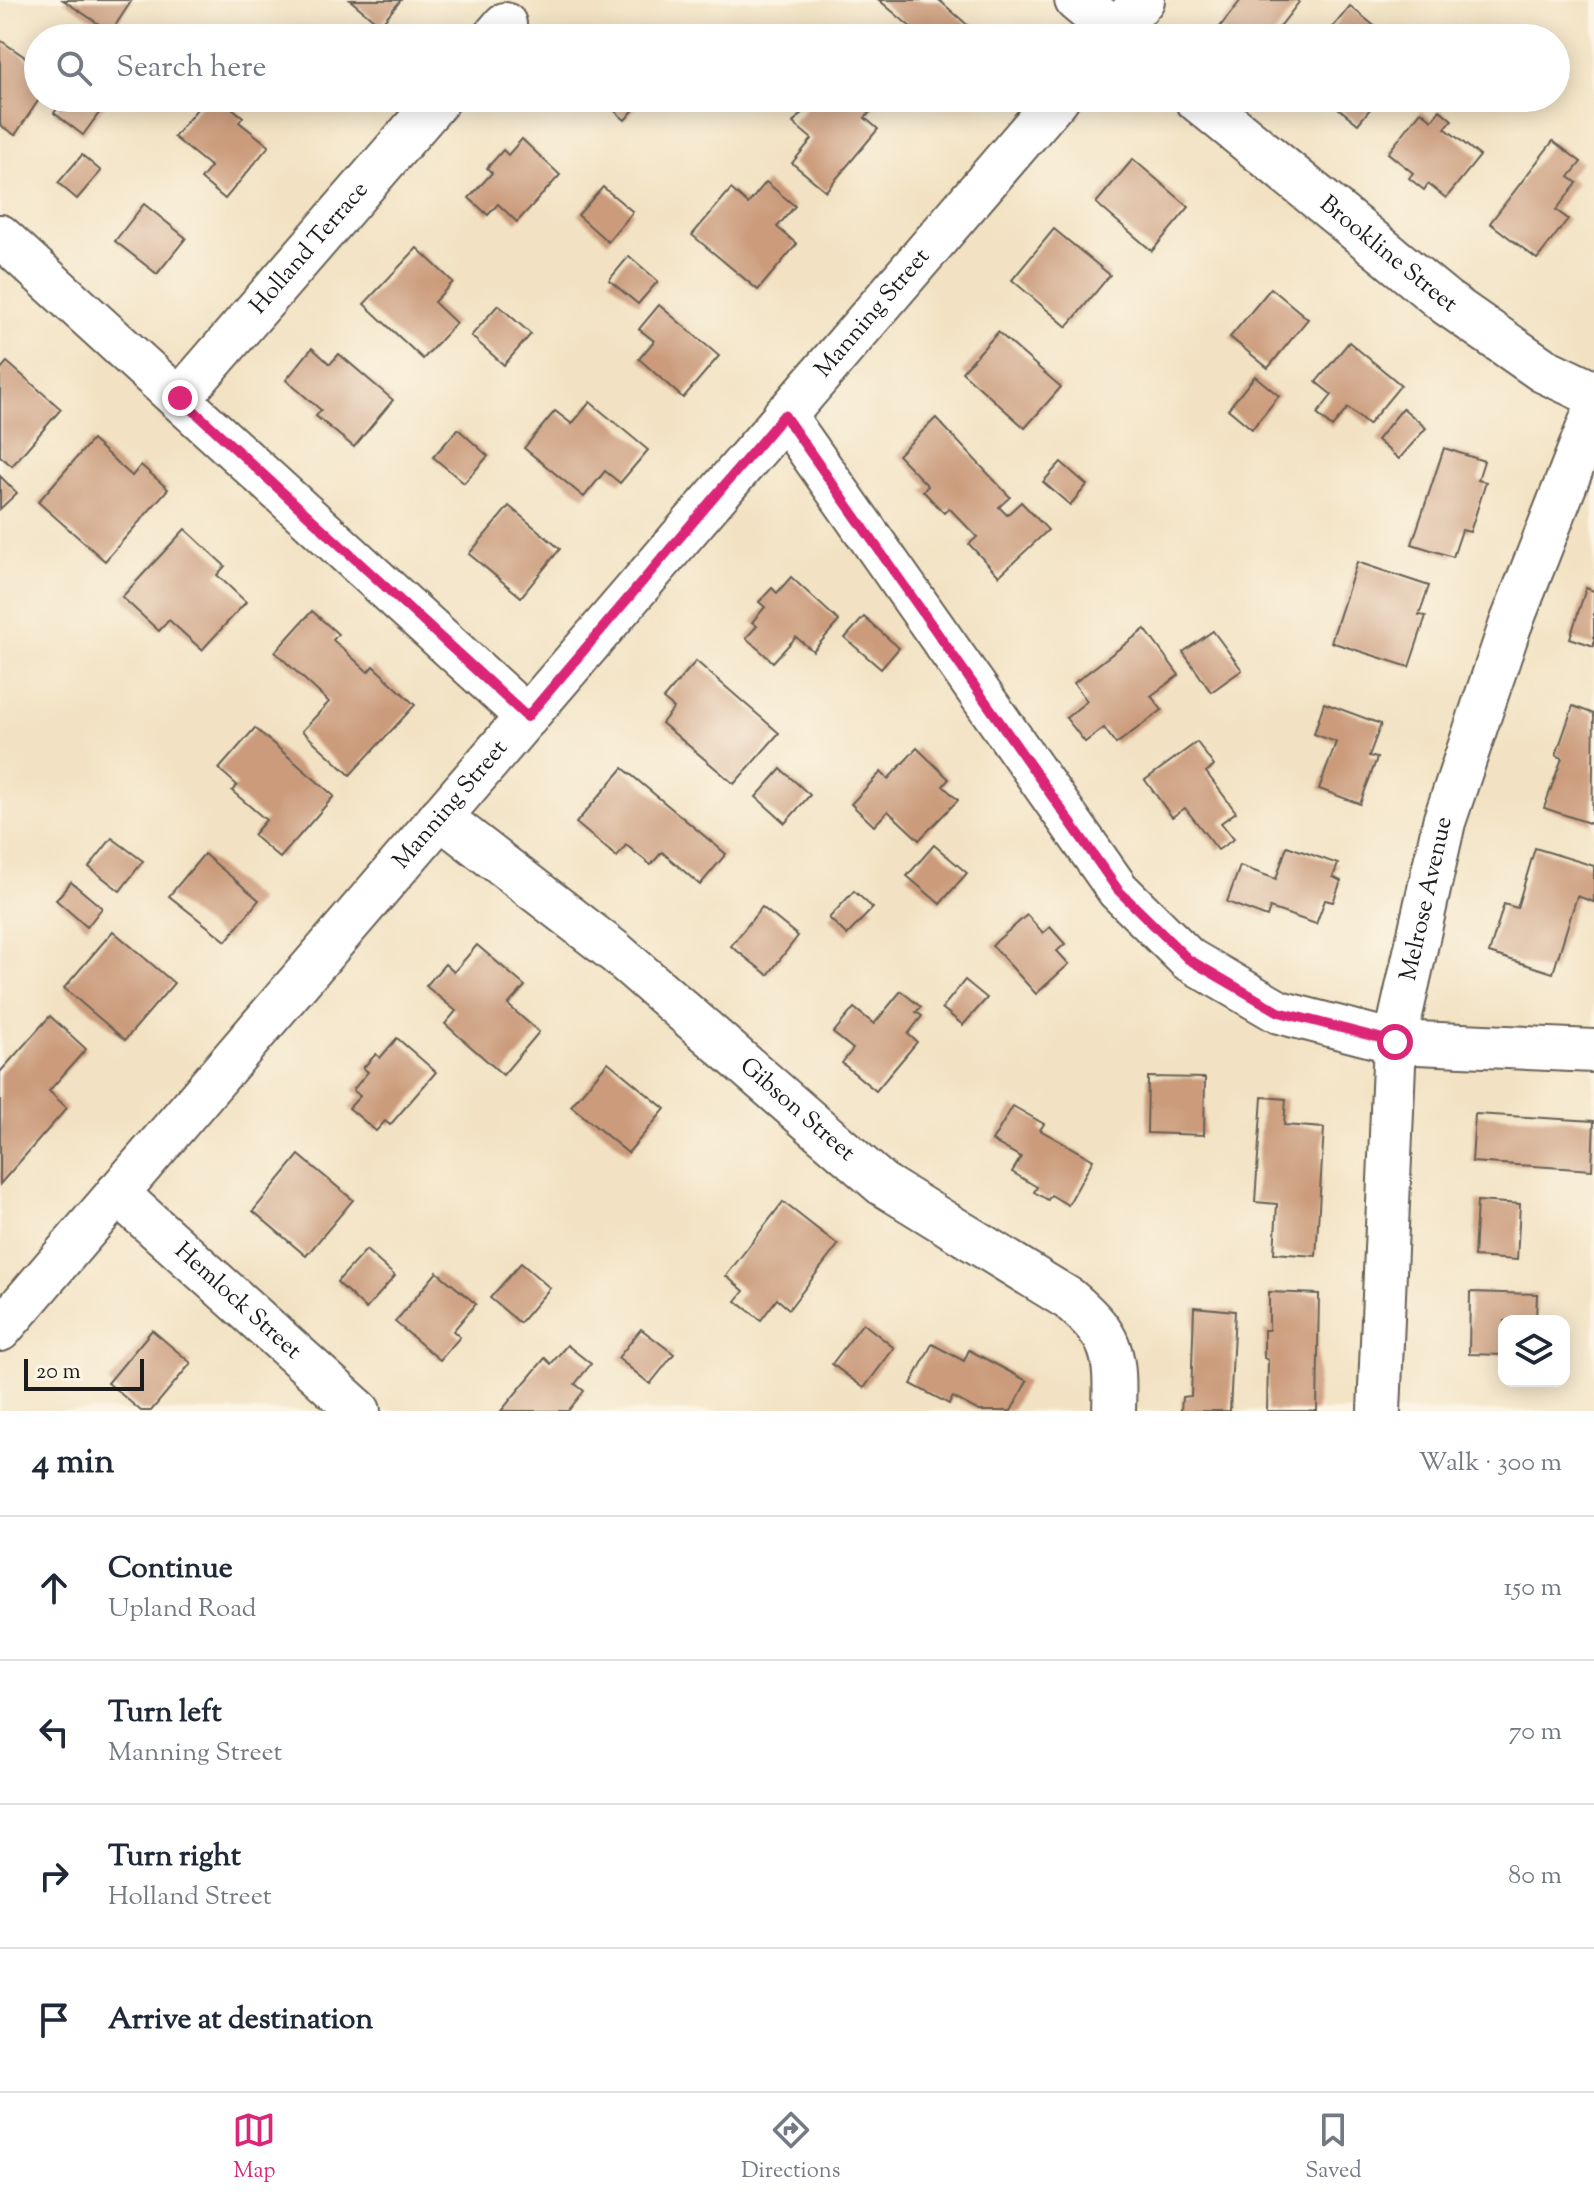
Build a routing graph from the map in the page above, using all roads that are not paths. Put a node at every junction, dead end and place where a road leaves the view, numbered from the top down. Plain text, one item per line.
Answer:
1 (1077, 0) edge
2 (1118, 24) edge
3 (428, 112) edge
4 (1046, 112) edge
5 (1213, 112) edge
6 (0, 236) edge
7 (1594, 394) edge
8 (180, 398) junction
9 (1594, 412) edge
10 (784, 415) junction
11 (527, 717) junction
12 (440, 817) junction
13 (1395, 1042) junction
14 (1594, 1051) edge
15 (117, 1193) junction
16 (0, 1330) edge
17 (359, 1411) edge
18 (1114, 1411) edge
19 (1379, 1411) edge

1 - 2 street
3 - 8 street, Holland Terrace
4 - 10 street, Manning Street
5 - 7 street, Brookline Street
6 - 8 street
8 - 11 street
9 - 13 street, Melrose Avenue
10 - 11 street, Manning Street
10 - 13 street
11 - 12 street, Manning Street
12 - 15 street, Manning Street
12 - 18 street, Gibson Street
13 - 14 street
13 - 19 street, Melrose Avenue
15 - 16 street, Manning Street
15 - 17 street, Hemlock Street

